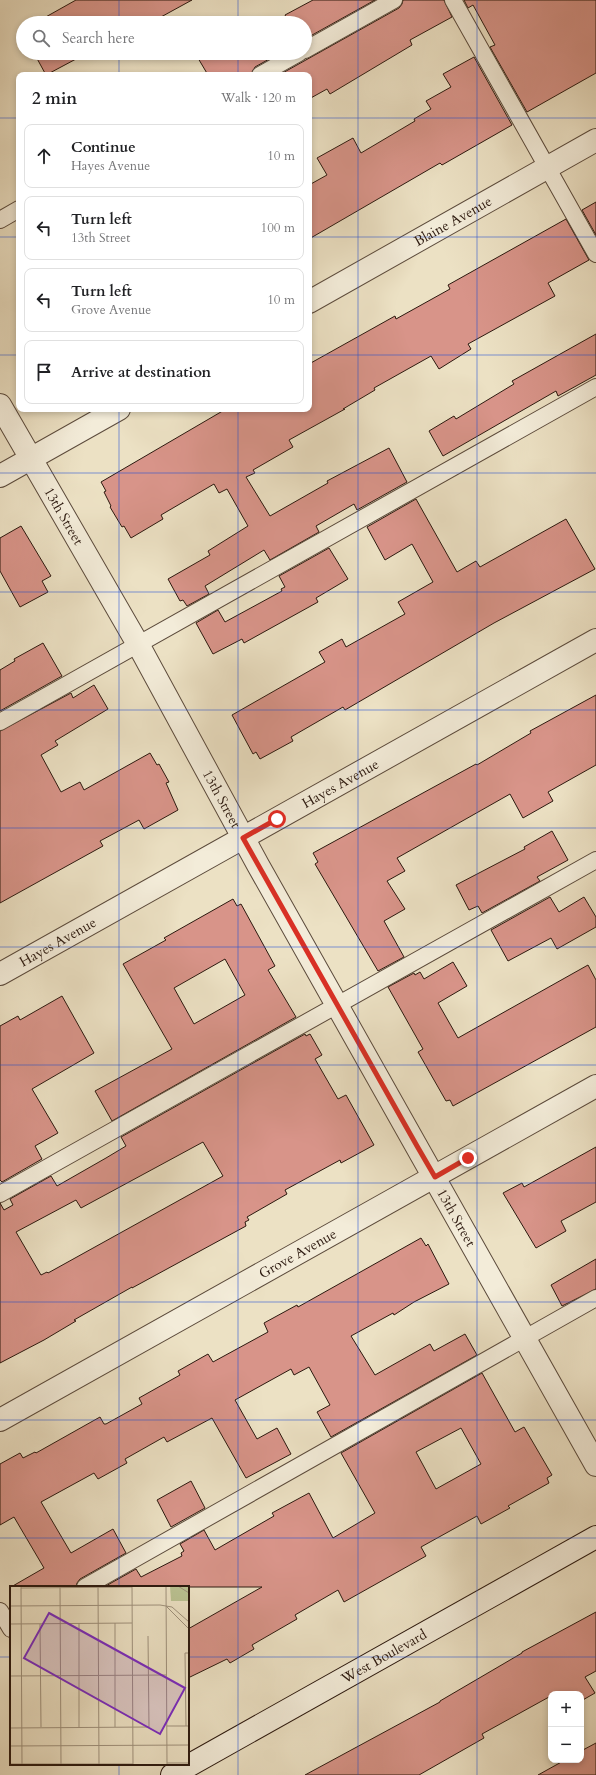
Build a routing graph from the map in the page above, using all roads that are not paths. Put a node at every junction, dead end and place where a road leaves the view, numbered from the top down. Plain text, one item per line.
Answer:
1 (394, 0) edge
2 (453, 0) edge
3 (312, 46) edge
4 (287, 60) edge
5 (265, 72) edge
6 (596, 140) edge
7 (548, 167) junction
8 (16, 212) edge
9 (0, 220) edge
10 (596, 254) edge
11 (312, 300) edge
12 (596, 387) edge
13 (0, 405) edge
14 (114, 412) edge
15 (30, 459) junction
16 (0, 476) edge
17 (596, 640) edge
18 (139, 646) junction
19 (0, 722) edge
20 (243, 838) junction
21 (596, 860) edge
22 (0, 974) edge
23 (337, 1004) junction
24 (596, 1086) edge
25 (435, 1177) junction
26 (0, 1194) edge
27 (596, 1298) edge
28 (525, 1339) junction
29 (0, 1420) edge
30 (596, 1465) edge
31 (596, 1537) edge
32 (87, 1586) edge
33 (0, 1611) edge
34 (10, 1627) edge
35 (172, 1775) edge

1 - 3 lane
2 - 7 lane
4 - 5 lane
6 - 7 street, Blaine Avenue
7 - 10 lane
7 - 11 street, Blaine Avenue
8 - 9 lane
12 - 18 lane
13 - 15 street, 13th Street
14 - 15 street
15 - 16 street
15 - 18 street, 13th Street
17 - 20 street, Hayes Avenue
18 - 19 lane
18 - 20 street, 13th Street
20 - 22 street, Hayes Avenue
20 - 23 street, 13th Street
21 - 23 lane
23 - 25 street, 13th Street
23 - 26 lane
24 - 25 street, Grove Avenue
25 - 28 street, 13th Street
25 - 29 street, Grove Avenue
27 - 28 lane
28 - 30 street, 13th Street
28 - 32 lane
31 - 35 street, West Boulevard
33 - 34 lane

